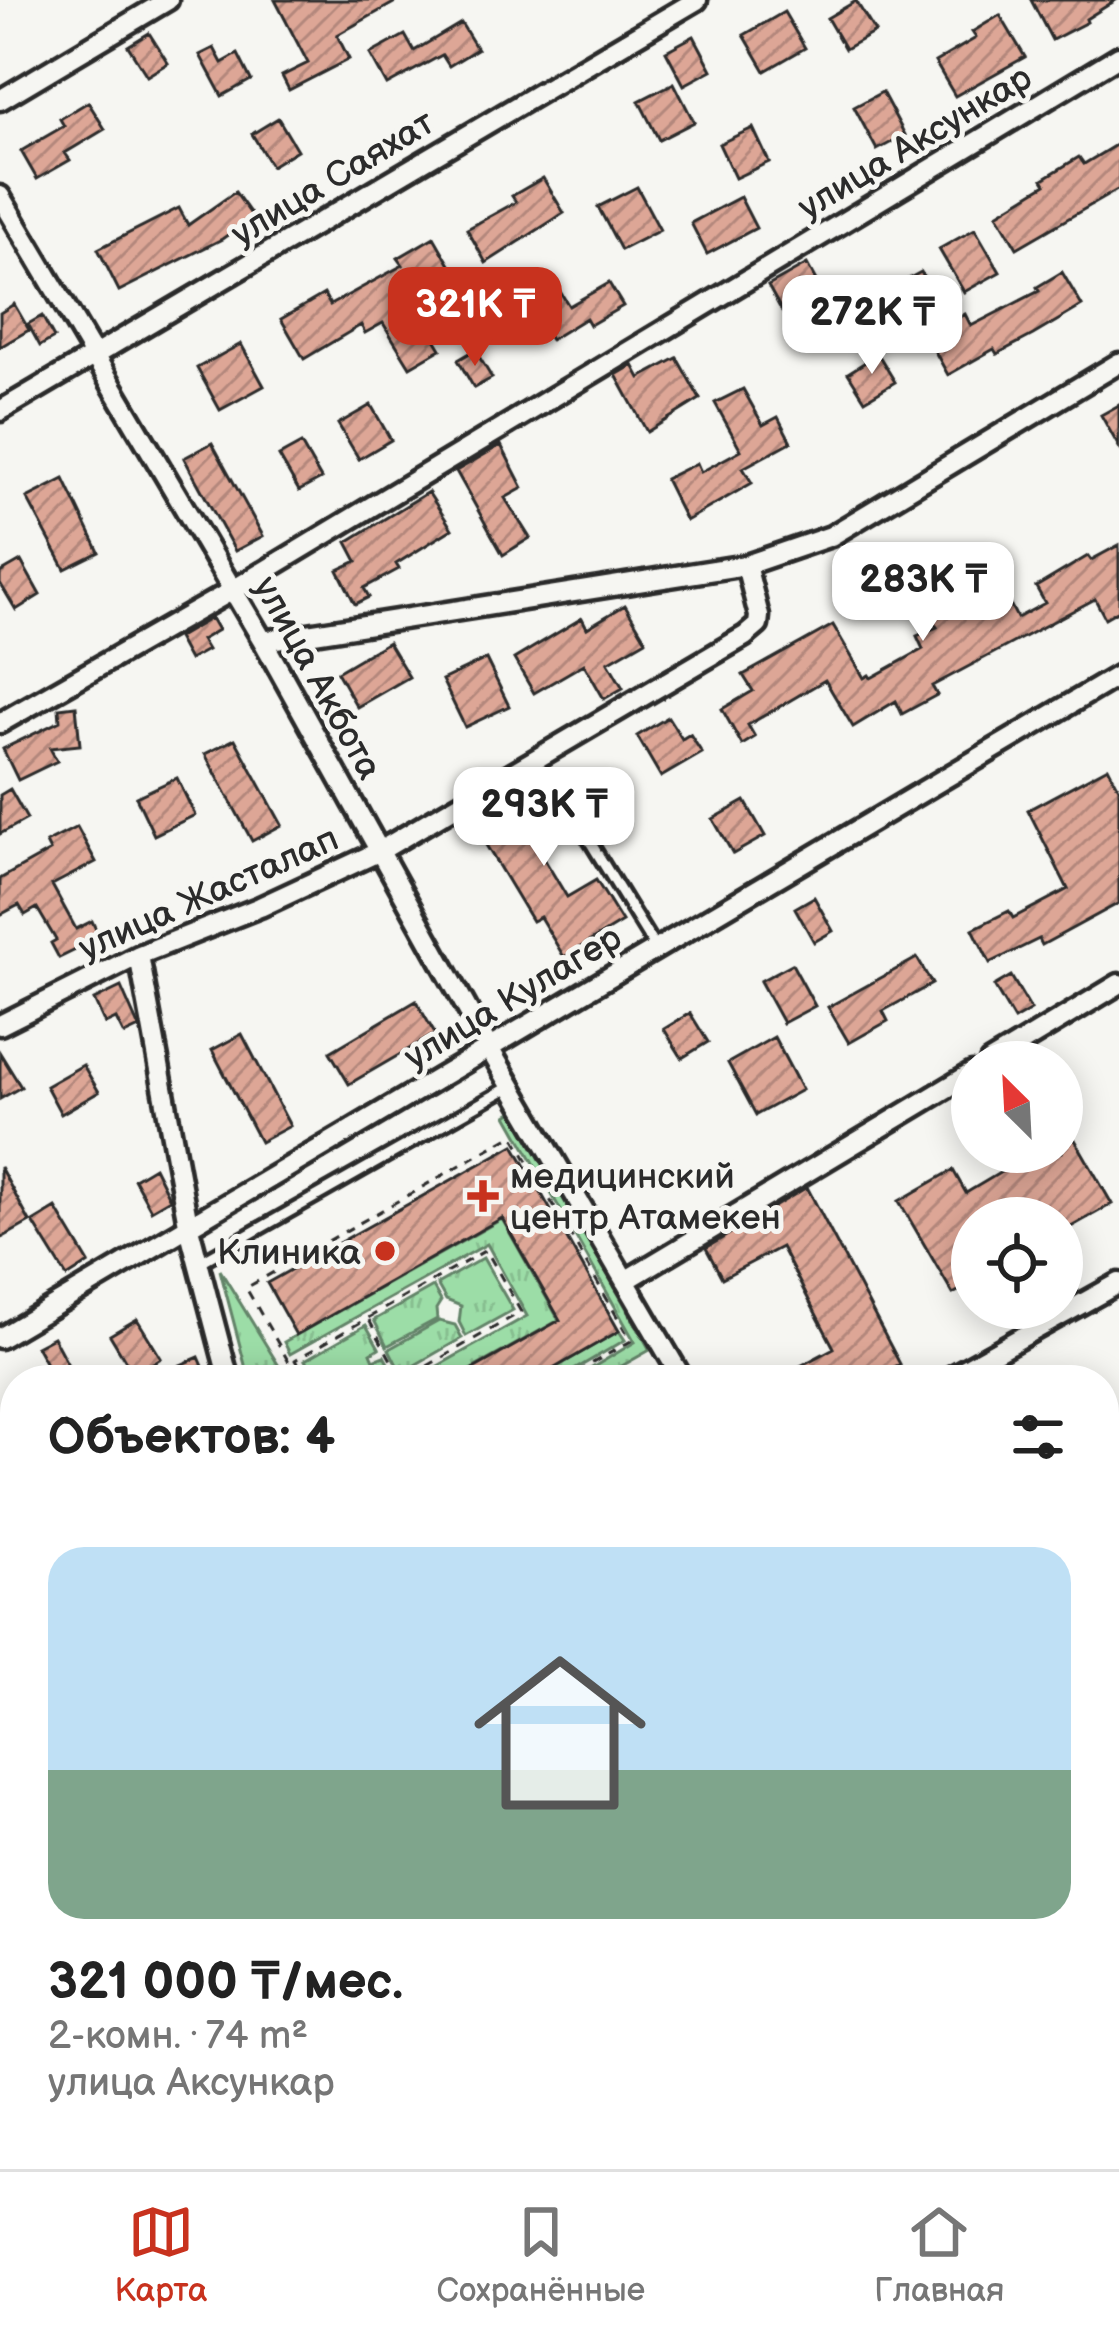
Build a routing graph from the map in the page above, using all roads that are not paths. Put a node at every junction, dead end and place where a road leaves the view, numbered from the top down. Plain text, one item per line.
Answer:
1 (168, 0) edge
2 (697, 0) edge
3 (1119, 56) edge
4 (0, 100) edge
5 (0, 196) edge
6 (94, 355) junction
7 (1119, 363) edge
8 (0, 411) edge
9 (746, 565) junction
10 (233, 590) junction
11 (262, 641) junction
12 (1119, 675) edge
13 (0, 723) edge
14 (584, 832) dead end
15 (378, 852) junction
16 (656, 949) junction
17 (140, 955) junction
18 (1119, 984) edge
19 (0, 1025) edge
20 (1024, 1041) edge
21 (489, 1048) junction
22 (512, 1085) junction
23 (951, 1085) edge
24 (188, 1224) junction
25 (197, 1264) junction
26 (625, 1281) junction
27 (1119, 1283) edge
28 (0, 1338) edge
29 (225, 1365) edge
30 (674, 1365) edge
31 (972, 1365) edge

1 - 4 street
2 - 6 street, улица Саяхат
3 - 10 street, улица Аксункар
5 - 6 street, улица Акбота
6 - 8 street, улица Саяхат
6 - 10 street, улица Акбота
7 - 9 street
9 - 11 street
9 - 15 street, улица Жасталап
10 - 11 street, улица Акбота
10 - 13 street, улица Аксункар
11 - 15 street, улица Акбота
12 - 16 street, улица Кулагер
14 - 16 lane
15 - 17 street, улица Жасталап
15 - 21 street, улица Акбота
16 - 21 street, улица Кулагер
17 - 19 street, улица Жасталап
17 - 24 street
18 - 20 street
21 - 22 street, улица Акбота
21 - 24 street, улица Кулагер
22 - 25 lane
22 - 26 street, улица Акбота
23 - 26 street
24 - 25 street
24 - 28 street, улица Кулагер
25 - 29 street
26 - 30 street, улица Акбота
27 - 31 street

